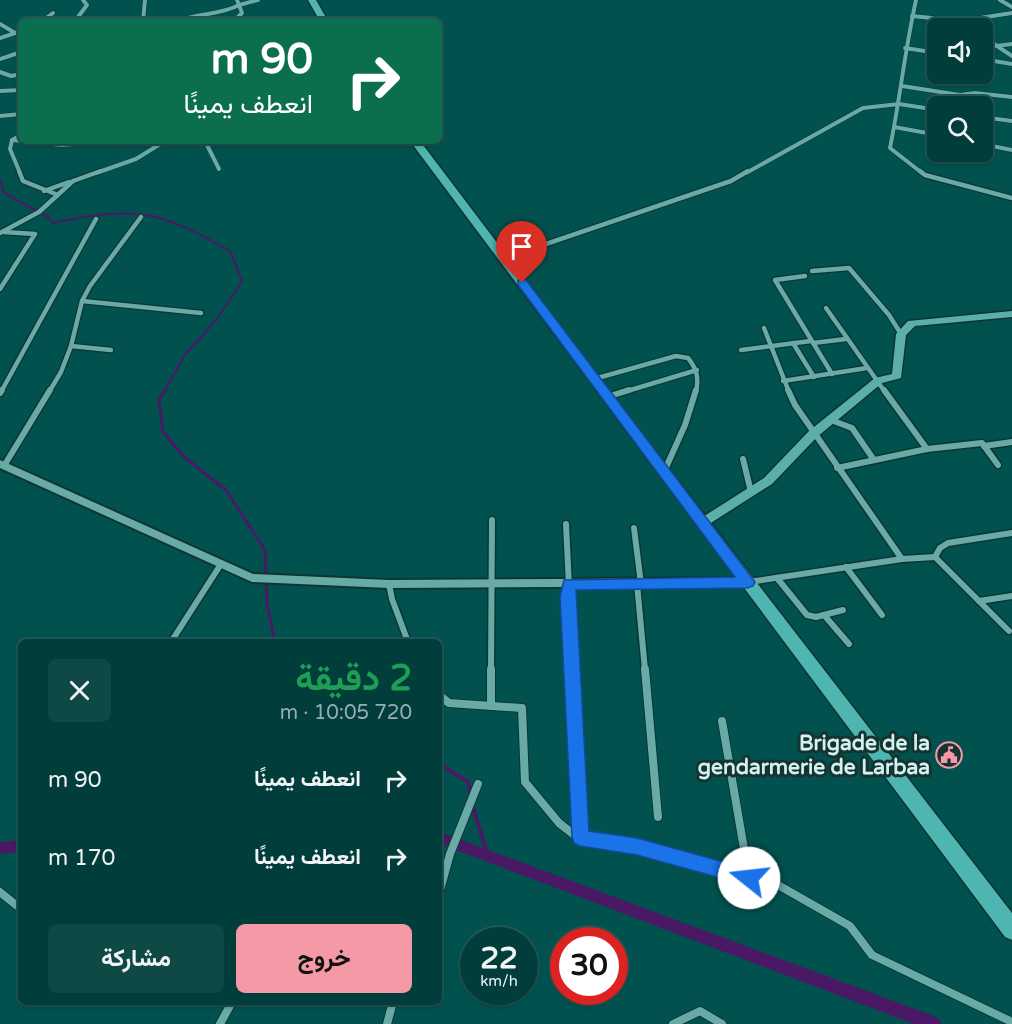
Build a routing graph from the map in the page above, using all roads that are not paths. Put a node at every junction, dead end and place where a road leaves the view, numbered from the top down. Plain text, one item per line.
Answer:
1 (83, 0) edge
2 (145, 0) edge
3 (258, 0) edge
4 (312, 0) edge
5 (916, 0) edge
6 (1000, 0) edge
7 (238, 2) edge
8 (1012, 7) edge
9 (53, 13) dead end
10 (1012, 13) edge
11 (912, 16) junction
12 (46, 18) edge
13 (77, 18) edge
14 (143, 18) edge
15 (187, 18) edge
16 (237, 18) edge
17 (322, 18) edge
18 (932, 18) edge
19 (981, 18) edge
20 (0, 24) edge
21 (18, 32) edge
22 (15, 33) junction
23 (0, 38) edge
24 (993, 44) edge
25 (1012, 44) edge
26 (996, 46) junction
27 (905, 48) junction
28 (927, 51) edge
29 (18, 53) edge
30 (1012, 56) edge
31 (0, 59) edge
32 (993, 61) edge
33 (1012, 64) edge
34 (0, 72) edge
35 (18, 75) edge
36 (902, 86) junction
37 (18, 90) edge
38 (0, 91) edge
39 (1012, 97) edge
40 (899, 104) junction
41 (927, 108) edge
42 (18, 114) edge
43 (0, 116) edge
44 (993, 118) edge
45 (1012, 121) edge
46 (894, 127) junction
47 (927, 133) edge
48 (18, 137) edge
49 (12, 141) junction
50 (18, 141) edge
51 (161, 144) edge
52 (206, 144) edge
53 (417, 144) edge
54 (993, 147) edge
55 (1012, 150) edge
56 (219, 169) dead end
57 (73, 181) junction
58 (44, 191) junction
59 (58, 195) junction
60 (1012, 197) edge
61 (141, 217) dead end
62 (96, 219) dead end
63 (2, 232) edge
64 (502, 259) junction
65 (812, 271) dead end
66 (805, 276) dead end
67 (0, 289) edge
68 (82, 301) junction
69 (826, 308) dead end
70 (201, 313) dead end
71 (1012, 314) edge
72 (764, 328) dead end
73 (901, 334) junction
74 (846, 339) junction
75 (812, 342) junction
76 (793, 343) junction
77 (773, 345) junction
78 (71, 346) junction
79 (111, 350) dead end
80 (741, 350) dead end
81 (867, 368) junction
82 (697, 370) junction
83 (832, 374) junction
84 (813, 377) junction
85 (594, 379) junction
86 (879, 380) junction
87 (783, 381) junction
88 (0, 393) edge
89 (607, 397) junction
90 (831, 420) junction
91 (813, 434) junction
92 (1012, 442) edge
93 (984, 446) junction
94 (927, 449) junction
95 (743, 459) dead end
96 (874, 460) junction
97 (2, 465) edge
98 (998, 465) dead end
99 (837, 468) junction
100 (664, 473) junction
101 (751, 492) junction
102 (492, 520) dead end
103 (702, 523) junction
104 (566, 524) dead end
105 (634, 528) dead end
106 (1012, 533) edge
107 (935, 557) junction
108 (902, 559) junction
109 (221, 564) junction
110 (846, 567) junction
111 (777, 578) junction
112 (747, 582) junction
113 (388, 584) junction
114 (492, 584) junction
115 (570, 584) junction
116 (639, 584) junction
117 (1012, 596) edge
118 (978, 601) junction
119 (843, 610) dead end
120 (824, 615) junction
121 (882, 615) dead end
122 (1009, 631) dead end
123 (173, 639) edge
124 (407, 639) edge
125 (849, 644) dead end
126 (442, 698) edge
127 (491, 706) junction
128 (723, 721) dead end
129 (478, 784) dead end
130 (658, 817) dead end
131 (580, 837) junction
132 (443, 863) edge
133 (749, 878) junction
134 (0, 892) edge
135 (18, 907) edge
136 (1012, 930) edge
137 (230, 1005) edge
138 (392, 1005) edge
139 (1012, 1022) edge
140 (220, 1024) edge
141 (387, 1024) edge
142 (673, 1024) edge
143 (722, 1024) edge

1 - 13 street
2 - 14 street
3 - 7 street
4 - 17 main road
5 - 11 street
6 - 8 street
7 - 15 street
7 - 16 street
9 - 12 street
10 - 19 street
11 - 18 street
11 - 27 street
20 - 22 street
21 - 22 street
22 - 23 street
24 - 26 street
25 - 26 street
26 - 30 street
27 - 28 street
27 - 36 street
29 - 31 street
32 - 33 street
34 - 35 street
36 - 39 street
36 - 40 street
37 - 38 street
40 - 41 street
40 - 46 street
40 - 64 street
42 - 43 street
44 - 45 street
46 - 47 street
46 - 60 street
48 - 49 street
49 - 50 street
49 - 58 street
51 - 57 street
52 - 56 street
53 - 64 main road
54 - 55 street
57 - 58 street
57 - 59 street
58 - 59 street
59 - 63 street
61 - 68 street
62 - 88 street
63 - 67 street
64 - 85 main road
65 - 73 street
66 - 75 street
68 - 70 street
68 - 78 street
69 - 74 street
71 - 73 main road
72 - 77 street
73 - 86 main road
74 - 75 street
74 - 81 street
75 - 76 street
75 - 83 street
76 - 77 street
76 - 84 street
77 - 80 street
77 - 87 street
78 - 79 street
78 - 97 street
81 - 83 street
81 - 86 street
82 - 85 street
82 - 89 street
82 - 100 street
83 - 84 street
84 - 87 street
85 - 89 main road
86 - 90 main road
86 - 94 street
87 - 91 street
89 - 100 main road
90 - 91 main road
90 - 96 street
91 - 99 street
91 - 101 main road
92 - 93 street
93 - 94 street
93 - 98 street
94 - 96 street
95 - 101 street
96 - 99 street
97 - 109 street
99 - 108 street
100 - 103 main road
101 - 103 main road
102 - 114 street
103 - 112 main road
104 - 115 street
105 - 116 street
106 - 107 street
107 - 108 street
107 - 118 street
108 - 110 street
109 - 113 street
109 - 123 street
110 - 111 street
110 - 121 street
111 - 112 street
111 - 120 street
112 - 116 street
112 - 136 main road
113 - 114 street
113 - 124 street
114 - 115 street
114 - 127 street
115 - 116 street
115 - 131 street
116 - 130 street
117 - 118 street
118 - 122 street
119 - 120 street
120 - 125 street
126 - 127 street
127 - 131 street
128 - 133 street
129 - 132 street
131 - 133 street
133 - 139 street
134 - 135 street
137 - 140 street
138 - 141 street
142 - 143 street

